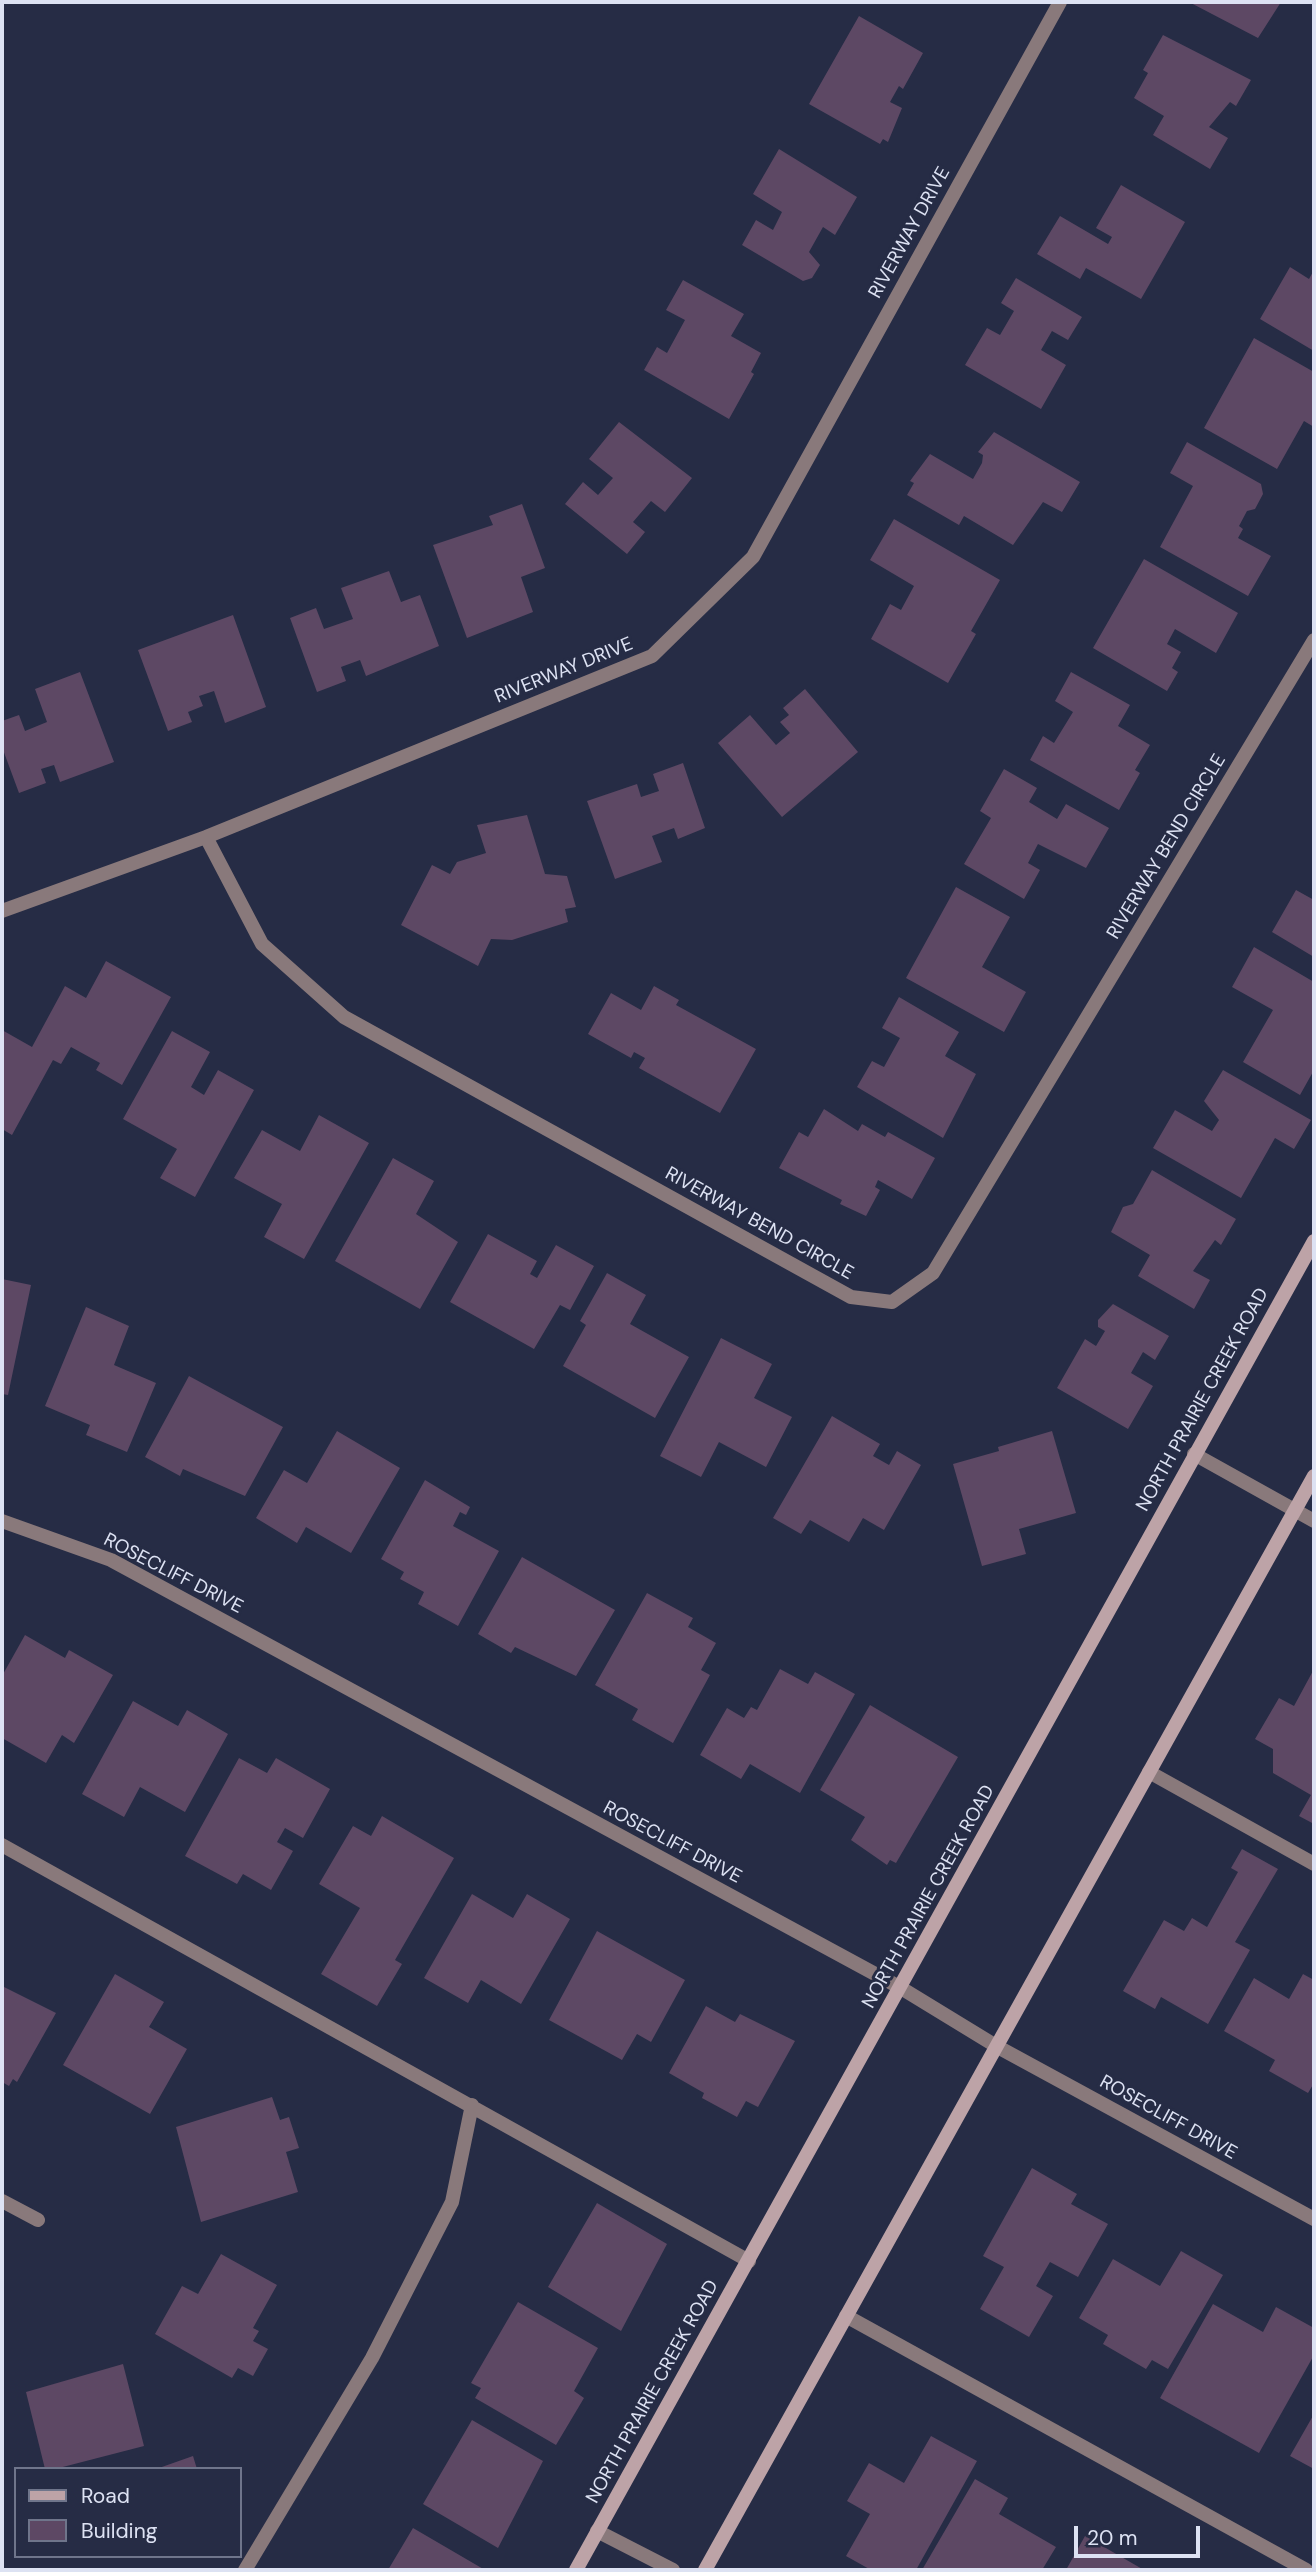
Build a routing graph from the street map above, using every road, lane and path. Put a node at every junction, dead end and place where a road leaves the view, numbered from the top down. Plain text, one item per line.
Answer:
1 (1060, 2) edge
2 (1314, 640) edge
3 (206, 837) junction
4 (2, 911) edge
5 (1314, 1241) edge
6 (1194, 1454) junction
7 (1314, 1476) edge
8 (1296, 1510) junction
9 (2, 1521) edge
10 (1314, 1521) edge
11 (1149, 1772) junction
12 (2, 1845) edge
13 (1314, 1864) edge
14 (901, 1988) junction
15 (996, 2046) junction
16 (472, 2105) junction
17 (2, 2201) edge
18 (38, 2220) dead end
19 (1314, 2220) edge
20 (749, 2261) junction
21 (846, 2316) junction
22 (597, 2531) junction
23 (245, 2570) edge
24 (576, 2570) edge
25 (673, 2570) edge
26 (705, 2570) edge
27 (1306, 2570) edge

1 - 3 street, RIVERWAY DRIVE
2 - 3 street, RIVERWAY BEND CIRCLE
3 - 4 street, RIVERWAY DRIVE
5 - 6 main road, NORTH PRAIRIE CREEK ROAD
6 - 8 street
6 - 14 main road, NORTH PRAIRIE CREEK ROAD
7 - 8 main road
8 - 10 street
8 - 11 main road
9 - 14 street, ROSECLIFF DRIVE
11 - 13 street
11 - 15 main road
12 - 16 street
14 - 15 street, ROSECLIFF DRIVE
14 - 20 main road, NORTH PRAIRIE CREEK ROAD
15 - 19 street, ROSECLIFF DRIVE
15 - 21 main road
16 - 20 street
16 - 23 street
17 - 18 street
20 - 22 main road, NORTH PRAIRIE CREEK ROAD
21 - 26 main road
21 - 27 street
22 - 24 main road, NORTH PRAIRIE CREEK ROAD
22 - 25 street

